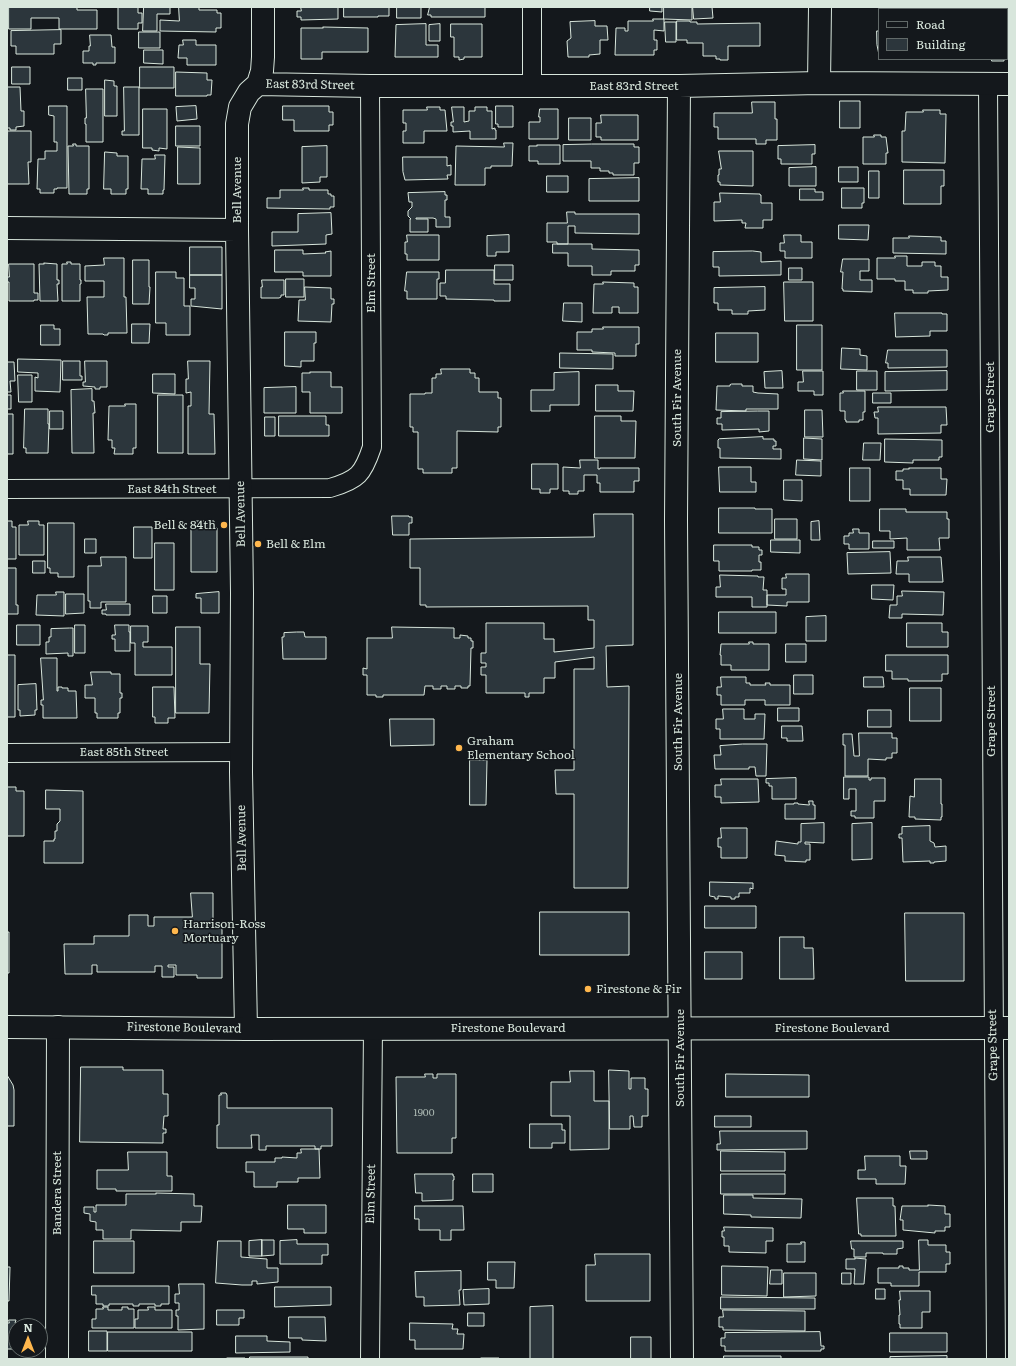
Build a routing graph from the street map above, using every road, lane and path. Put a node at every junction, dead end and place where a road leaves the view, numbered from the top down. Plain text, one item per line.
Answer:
1 (263, 7) edge
2 (532, 7) edge
3 (820, 7) edge
4 (819, 83) junction
5 (258, 84) junction
6 (999, 84) edge
7 (532, 85) junction
8 (370, 86) junction
9 (679, 86) junction
10 (7, 228) edge
11 (237, 230) junction
12 (358, 476) joint
13 (7, 489) edge
14 (240, 489) junction
15 (241, 752) junction
16 (7, 753) edge
17 (7, 1027) edge
18 (58, 1027) junction
19 (373, 1028) junction
20 (1001, 1028) edge
21 (246, 1029) junction
22 (680, 1029) junction
23 (57, 1359) edge
24 (370, 1359) edge
25 (682, 1359) edge
26 (996, 1359) edge

1 - 5 street
2 - 7 street
3 - 4 street
4 - 6 street, East 83rd Street
4 - 9 street, East 83rd Street
5 - 8 street, East 83rd Street
5 - 11 street, Bell Avenue
6 - 20 street, Grape Street
7 - 8 street, East 83rd Street
7 - 9 street, East 83rd Street
8 - 12 street, Elm Street
9 - 22 street, South Fir Avenue
10 - 11 street
11 - 14 street, Bell Avenue
12 - 14 street, East 84th Street
13 - 14 street, East 84th Street
14 - 15 street, Bell Avenue
15 - 16 street, East 85th Street
15 - 21 street, Bell Avenue
17 - 18 street, Firestone Boulevard
18 - 21 street, Firestone Boulevard
18 - 23 street, Bandera Street
19 - 21 street, Firestone Boulevard
19 - 22 street, Firestone Boulevard
19 - 24 street, Elm Street
20 - 22 street, Firestone Boulevard
20 - 26 street, Grape Street
22 - 25 street, South Fir Avenue

